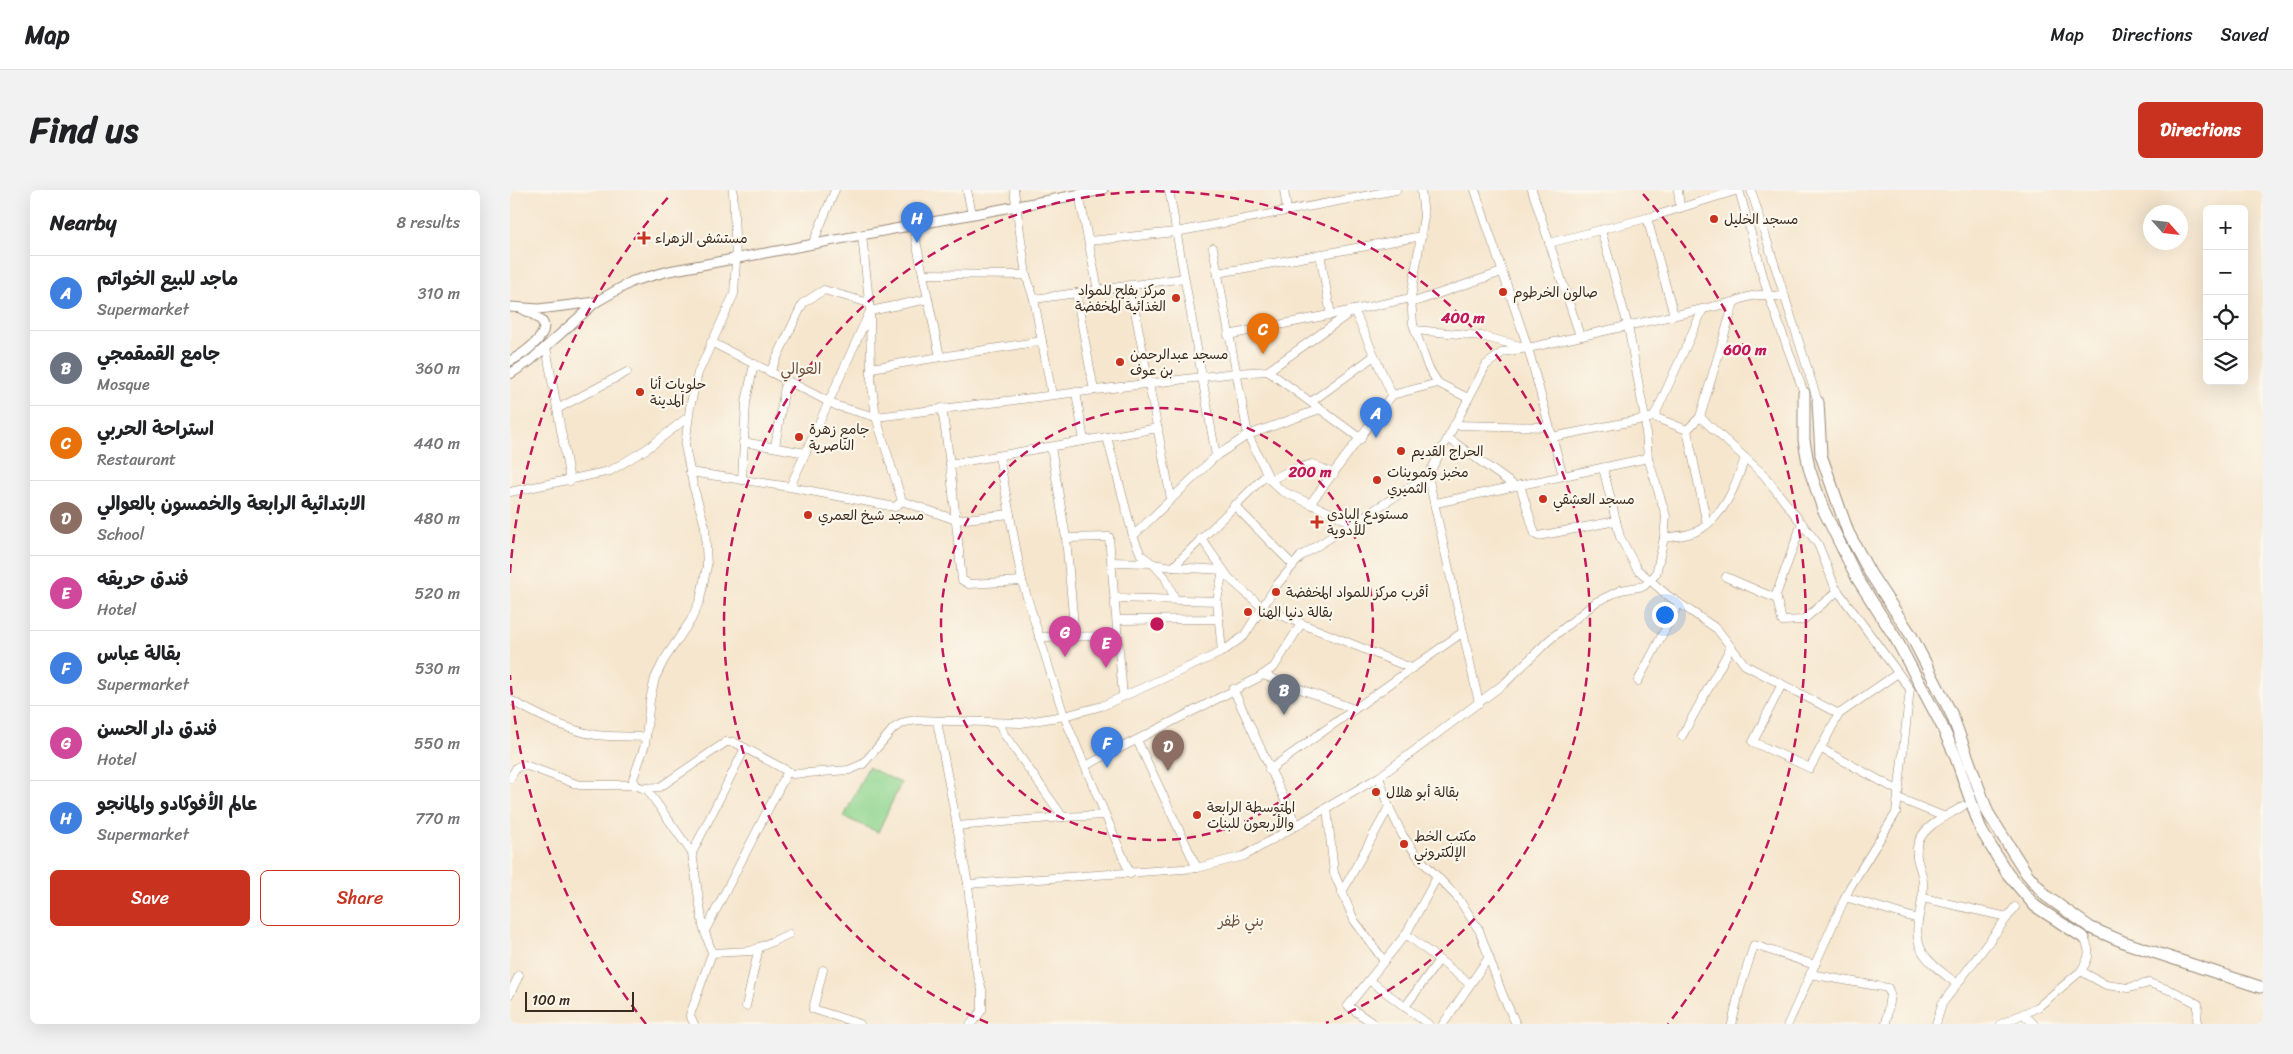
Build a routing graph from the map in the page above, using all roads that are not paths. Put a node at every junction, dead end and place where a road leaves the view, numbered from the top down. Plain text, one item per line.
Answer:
1 (732, 190) edge
2 (836, 190) edge
3 (967, 190) edge
4 (1014, 190) edge
5 (1099, 190) edge
6 (1169, 190) edge
7 (1284, 190) edge
8 (1396, 190) edge
9 (1421, 190) edge
10 (1475, 190) edge
11 (1532, 190) edge
12 (1678, 190) edge
13 (1738, 190) edge
14 (1751, 190) edge
15 (1079, 194) junction
16 (1017, 205) junction
17 (1680, 208) junction
18 (1287, 211) junction
19 (972, 214) junction
20 (1647, 218) junction
21 (913, 226) junction
22 (1601, 230) junction
23 (1176, 232) junction
24 (862, 235) junction
25 (1422, 236) junction
26 (1089, 241) junction
27 (814, 243) junction
28 (1549, 243) junction
29 (1213, 248) dead end
30 (1320, 254) junction
31 (736, 260) junction
32 (1502, 272) junction
33 (1218, 273) junction
34 (923, 274) junction
35 (1026, 276) junction
36 (1184, 278) junction
37 (1130, 285) junction
38 (1098, 290) junction
39 (1076, 293) junction
40 (1768, 294) junction
41 (1785, 297) junction
42 (1034, 298) junction
43 (928, 299) junction
44 (1411, 300) junction
45 (596, 302) junction
46 (1734, 302) junction
47 (510, 307) edge
48 (869, 307) junction
49 (521, 308) junction
50 (1703, 308) junction
51 (1354, 310) junction
52 (1331, 315) junction
53 (1674, 315) junction
54 (1628, 326) junction
55 (1415, 330) junction
56 (1228, 334) junction
57 (1580, 336) junction
58 (1042, 341) junction
59 (711, 342) junction
60 (546, 347) junction
61 (1528, 348) junction
62 (1374, 356) junction
63 (940, 357) junction
64 (510, 361) edge
65 (754, 364) junction
66 (870, 368) junction
67 (1268, 371) junction
68 (627, 372) dead end
69 (770, 372) junction
70 (1235, 373) junction
71 (510, 374) edge
72 (1202, 377) junction
73 (786, 380) junction
74 (1150, 383) junction
75 (1438, 383) junction
76 (1094, 390) junction
77 (1076, 392) junction
78 (1804, 393) joint
79 (1052, 395) junction
80 (1392, 395) junction
81 (1468, 398) junction
82 (829, 402) junction
83 (1311, 402) junction
84 (1818, 402) joint
85 (942, 408) junction
86 (557, 409) junction
87 (1320, 409) junction
88 (876, 417) junction
89 (1654, 417) junction
90 (1700, 417) junction
91 (688, 418) junction
92 (1645, 419) junction
93 (1454, 425) junction
94 (1549, 426) junction
95 (1158, 428) junction
96 (1688, 430) junction
97 (1248, 435) junction
98 (1107, 437) junction
99 (1552, 437) junction
100 (1448, 438) junction
101 (1360, 439) junction
102 (1084, 441) junction
103 (743, 442) junction
104 (775, 447) junction
105 (1052, 447) junction
106 (806, 452) junction
107 (999, 456) junction
108 (1216, 456) junction
109 (1648, 458) junction
110 (1745, 458) junction
111 (950, 464) junction
112 (1603, 468) junction
113 (690, 472) junction
114 (1334, 474) junction
115 (1428, 476) junction
116 (1563, 476) junction
117 (1268, 477) junction
118 (570, 480) junction
119 (742, 480) junction
120 (510, 482) edge
121 (1518, 486) junction
122 (790, 487) junction
123 (511, 492) edge
124 (1171, 499) junction
125 (902, 501) junction
126 (1436, 503) junction
127 (1310, 504) junction
128 (1234, 505) junction
129 (1010, 514) junction
130 (956, 520) junction
131 (1616, 521) junction
132 (1353, 523) junction
133 (1802, 523) junction
134 (1706, 524) junction
135 (1133, 536) junction
136 (1066, 538) junction
137 (1201, 538) junction
138 (1664, 538) junction
139 (1112, 562) junction
140 (1152, 564) junction
141 (1173, 566) junction
142 (1293, 566) junction
143 (1223, 570) junction
144 (1726, 577) dead end
145 (1650, 580) junction
146 (1022, 581) junction
147 (1838, 591) junction
148 (1116, 598) junction
149 (1174, 599) junction
150 (1777, 599) junction
151 (1217, 600) junction
152 (1679, 603) junction
153 (1263, 608) junction
154 (1219, 619) junction
155 (1117, 620) junction
156 (1301, 624) junction
157 (1463, 632) junction
158 (1118, 636) junction
159 (1040, 637) junction
160 (1075, 637) junction
161 (1731, 648) junction
162 (1222, 652) junction
163 (1411, 668) junction
164 (1898, 673) junction
165 (1263, 675) junction
166 (1638, 681) dead end
167 (1782, 684) junction
168 (1233, 689) junction
169 (1123, 696) junction
170 (510, 700) edge
171 (1479, 703) junction
172 (1354, 709) junction
173 (1839, 714) junction
174 (1064, 716) junction
175 (937, 721) junction
176 (999, 722) junction
177 (1682, 736) dead end
178 (646, 737) junction
179 (1137, 740) junction
180 (745, 748) junction
181 (1820, 748) junction
182 (513, 765) edge
183 (1085, 766) junction
184 (1269, 770) junction
185 (788, 771) junction
186 (1379, 777) junction
187 (510, 778) edge
188 (636, 785) junction
189 (646, 788) junction
190 (1898, 794) junction
191 (1963, 806) dead end
192 (1328, 808) junction
193 (1389, 808) junction
194 (1105, 815) junction
195 (1063, 817) junction
196 (1945, 818) junction
197 (957, 826) junction
198 (1297, 826) junction
199 (692, 853) junction
200 (1197, 868) junction
201 (1130, 874) junction
202 (1437, 877) junction
203 (968, 884) junction
204 (1342, 892) junction
205 (1845, 898) junction
206 (1923, 898) junction
207 (2015, 906) dead end
208 (2007, 917) junction
209 (1918, 919) junction
210 (705, 931) junction
211 (789, 934) dead end
212 (1406, 934) junction
213 (2084, 938) joint
214 (760, 947) junction
215 (712, 953) junction
216 (1489, 957) junction
217 (1439, 960) junction
218 (1384, 961) junction
219 (1815, 965) junction
220 (823, 970) dead end
221 (2081, 970) junction
222 (1810, 974) junction
223 (519, 975) dead end
224 (1369, 980) junction
225 (1470, 984) junction
226 (1957, 984) junction
227 (2260, 987) dead end
228 (510, 994) edge
229 (746, 1006) dead end
230 (1405, 1007) junction
231 (2023, 1014) junction
232 (1513, 1023) edge
233 (694, 1024) edge
234 (860, 1024) edge
235 (971, 1024) edge
236 (1374, 1024) edge
237 (1428, 1024) edge
238 (1443, 1024) edge
239 (1732, 1024) edge
240 (1788, 1024) edge
241 (1886, 1024) edge
242 (1936, 1024) edge
243 (2001, 1024) edge
244 (2034, 1024) edge
245 (2197, 1024) edge

1 - 31 street
2 - 27 street
3 - 19 street
4 - 16 street
5 - 15 main road
6 - 23 street
7 - 18 street
8 - 18 street
9 - 25 street
10 - 32 street
11 - 28 street
12 - 17 street
13 - 17 street
13 - 40 street
14 - 41 street
15 - 16 main road
15 - 26 street
16 - 19 main road
16 - 35 street
17 - 20 street
18 - 23 street
19 - 21 main road
20 - 22 street
20 - 53 street
21 - 24 main road
21 - 34 street
22 - 28 street
22 - 54 street
23 - 26 street
23 - 36 street
24 - 27 main road
24 - 48 street
25 - 30 street
25 - 44 street
26 - 38 street
27 - 31 main road
28 - 57 street
29 - 33 street
30 - 33 street
30 - 52 street
31 - 45 main road
31 - 59 street
32 - 44 street
32 - 61 street
33 - 56 street
34 - 35 street
34 - 43 street
35 - 42 street
36 - 37 street
36 - 72 street
37 - 38 street
37 - 74 street
38 - 39 street
39 - 42 street
39 - 76 street
40 - 41 street
40 - 46 street
40 - 78 street
41 - 84 street
42 - 58 street
43 - 48 street
43 - 63 street
44 - 51 street
44 - 55 street
45 - 49 main road
45 - 60 main road
46 - 50 street
46 - 90 street
47 - 49 main road
48 - 66 street
48 - 69 street
48 - 82 street
49 - 64 main road
50 - 53 street
50 - 89 street
51 - 52 street
51 - 62 street
51 - 67 street
52 - 56 street
53 - 54 street
54 - 57 street
54 - 92 street
55 - 61 street
55 - 75 street
56 - 70 street
57 - 61 street
58 - 63 street
58 - 79 street
59 - 65 street
59 - 91 street
60 - 71 main road
60 - 86 street
61 - 81 street
61 - 94 street
62 - 80 street
62 - 83 street
63 - 66 street
65 - 69 street
65 - 103 street
66 - 88 street
67 - 70 street
67 - 83 street
68 - 86 street
69 - 73 street
70 - 72 street
70 - 97 street
72 - 74 street
72 - 108 street
73 - 82 street
73 - 104 street
74 - 76 street
74 - 95 street
75 - 80 street
75 - 81 street
76 - 77 street
77 - 79 street
77 - 102 street
78 - 213 highway
79 - 85 street
80 - 101 street
81 - 93 street
82 - 88 street
82 - 106 street
83 - 87 street
84 - 227 highway
85 - 88 street
85 - 111 street
86 - 118 street
87 - 97 street
87 - 101 street
88 - 125 street
89 - 92 street
89 - 96 street
90 - 96 street
90 - 110 street
91 - 113 street
91 - 118 street
92 - 99 street
92 - 109 street
93 - 94 street
93 - 100 street
94 - 99 street
95 - 98 street
95 - 124 street
96 - 134 street
97 - 108 street
97 - 117 street
98 - 102 street
98 - 135 street
99 - 116 street
100 - 115 street
100 - 121 street
101 - 114 street
102 - 105 street
103 - 104 street
103 - 119 street
104 - 106 street
105 - 107 street
105 - 136 street
106 - 122 street
107 - 111 street
107 - 129 street
108 - 124 street
109 - 112 street
109 - 138 street
110 - 133 street
110 - 134 street
111 - 130 street
112 - 116 street
112 - 131 street
113 - 119 street
113 - 178 street
114 - 117 street
114 - 127 street
115 - 126 street
115 - 132 street
116 - 121 street
117 - 127 street
117 - 128 street
118 - 123 street
119 - 122 street
120 - 123 street
121 - 126 street
121 - 131 street
122 - 125 street
124 - 135 street
125 - 130 street
126 - 157 street
127 - 132 street
128 - 137 street
128 - 142 street
129 - 130 street
129 - 146 street
130 - 146 street
131 - 145 street
132 - 142 street
133 - 147 street
133 - 150 street
134 - 138 street
135 - 140 street
136 - 139 street
136 - 160 street
137 - 141 street
137 - 143 street
138 - 145 street
139 - 140 street
139 - 148 street
140 - 141 street
140 - 149 street
141 - 143 street
142 - 153 street
143 - 151 street
143 - 153 street
144 - 150 street
145 - 152 street
145 - 171 street
146 - 159 street
147 - 150 street
147 - 164 street
148 - 149 street
148 - 155 street
149 - 151 street
151 - 154 street
152 - 161 street
152 - 166 street
153 - 156 street
153 - 162 street
154 - 155 street
154 - 162 street
155 - 158 street
156 - 163 street
156 - 165 street
157 - 163 street
157 - 171 street
158 - 160 street
158 - 169 street
159 - 160 street
159 - 174 street
161 - 167 street
161 - 177 street
162 - 169 street
163 - 172 street
164 - 173 street
164 - 190 street
165 - 168 street
165 - 172 street
167 - 173 street
167 - 181 street
168 - 179 street
168 - 184 street
169 - 174 street
170 - 178 street
171 - 186 street
172 - 184 street
173 - 181 street
174 - 176 street
174 - 183 street
175 - 176 street
175 - 185 street
175 - 197 street
176 - 195 street
178 - 188 street
179 - 183 street
179 - 200 street
180 - 185 street
180 - 189 street
180 - 199 street
181 - 190 street
182 - 187 street
182 - 188 street
183 - 194 street
184 - 198 street
185 - 210 street
186 - 192 street
186 - 193 street
188 - 189 street
189 - 199 street
190 - 196 street
190 - 205 street
191 - 196 street
192 - 198 street
192 - 204 street
193 - 202 street
193 - 204 street
194 - 195 street
194 - 201 street
195 - 197 street
196 - 206 street
197 - 203 street
198 - 200 street
199 - 210 street
200 - 201 street
201 - 203 street
202 - 212 street
202 - 216 street
203 - 235 street
204 - 218 street
205 - 209 street
205 - 219 street
206 - 208 street
206 - 209 street
207 - 208 street
208 - 226 street
209 - 226 street
210 - 215 street
211 - 214 street
212 - 217 street
212 - 218 street
213 - 221 street
214 - 215 street
214 - 229 street
215 - 233 street
216 - 225 street
216 - 232 street
217 - 225 street
217 - 230 street
218 - 224 street
219 - 222 street
219 - 239 street
220 - 234 street
221 - 231 street
221 - 245 street
222 - 240 street
222 - 241 street
223 - 228 street
224 - 230 street
224 - 236 street
225 - 238 street
226 - 242 street
230 - 237 street
231 - 243 street
231 - 244 street

